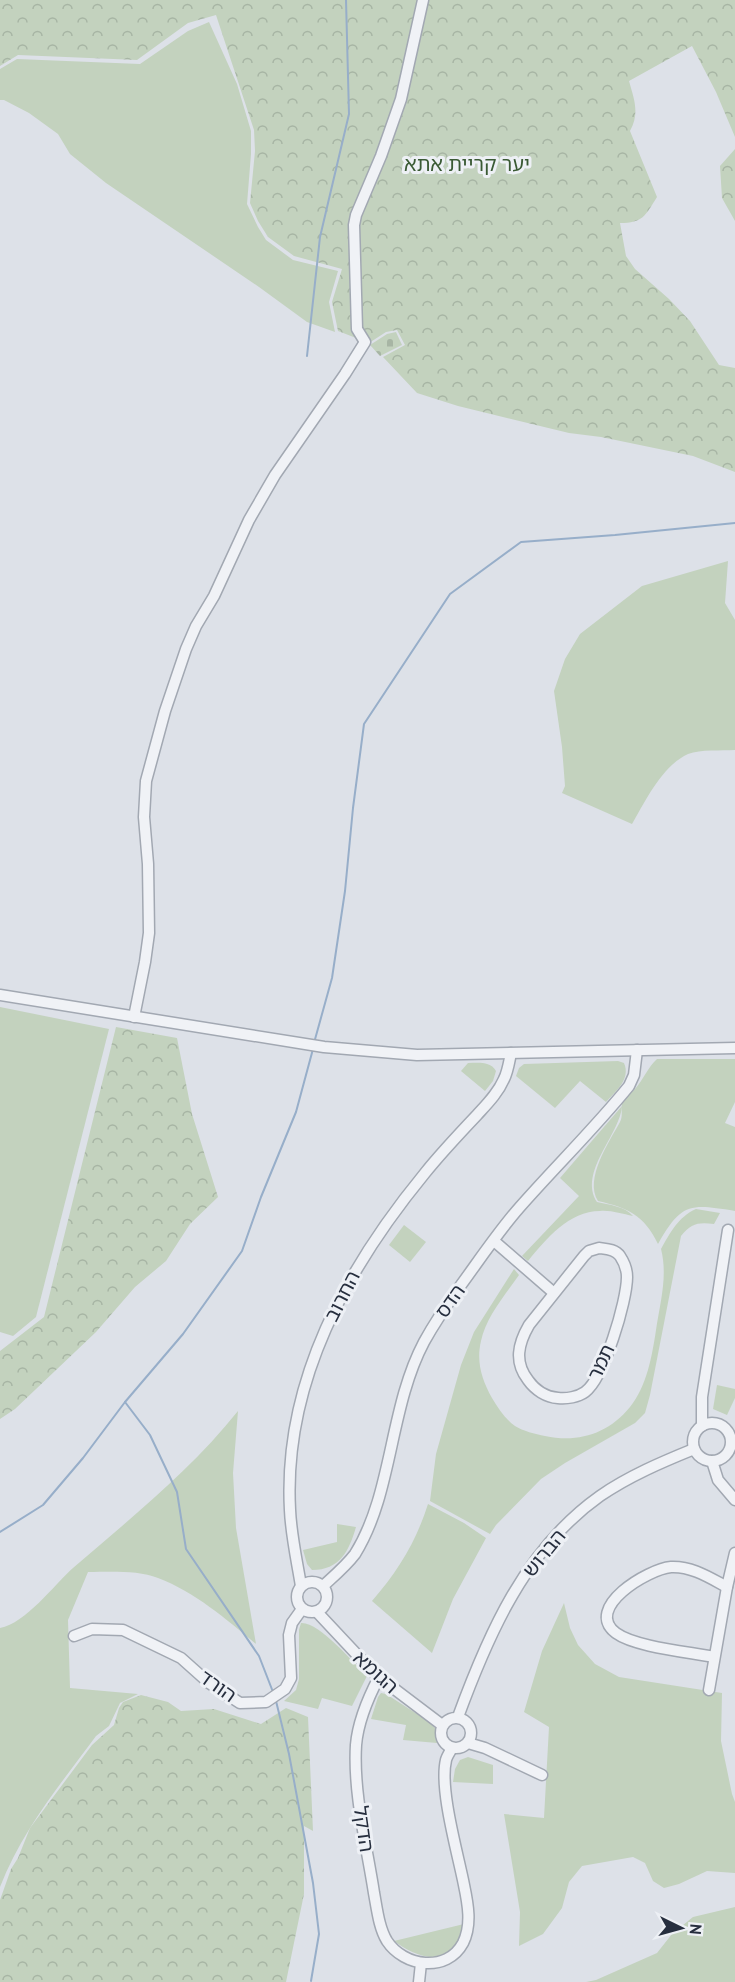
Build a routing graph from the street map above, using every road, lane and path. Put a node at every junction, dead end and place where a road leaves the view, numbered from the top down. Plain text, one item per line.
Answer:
1 (423, 0) edge
2 (0, 995) edge
3 (134, 1017) junction
4 (735, 1048) edge
5 (638, 1050) junction
6 (511, 1053) junction
7 (728, 1230) dead end
8 (494, 1240) junction
9 (554, 1293) junction
10 (702, 1426) junction
11 (733, 1444) edge
12 (694, 1449) junction
13 (712, 1461) junction
14 (735, 1500) edge
15 (735, 1553) edge
16 (301, 1586) junction
17 (323, 1586) junction
18 (727, 1587) junction
19 (302, 1609) junction
20 (317, 1612) junction
21 (74, 1636) dead end
22 (714, 1657) junction
23 (379, 1677) junction
24 (709, 1690) dead end
25 (458, 1717) junction
26 (442, 1725) junction
27 (468, 1743) junction
28 (452, 1748) junction
29 (542, 1775) dead end
30 (421, 1963) junction
31 (419, 1982) edge

1 - 3 street
2 - 3 street
3 - 6 street
4 - 5 street
5 - 6 street
5 - 8 street, הדס
6 - 16 street, החרוב
7 - 10 street
8 - 9 street
8 - 17 street, הדס
9 - 9 street, תמר
10 - 11 street
10 - 12 street
11 - 13 street
12 - 13 street
12 - 25 street, הברוש
13 - 14 street
15 - 18 street
16 - 17 street
16 - 19 street
17 - 20 street
18 - 22 street
18 - 22 street
19 - 20 street
19 - 21 street, הורד
20 - 23 street, הגומא
22 - 24 street
23 - 26 street, הגומא
23 - 30 street, הדקל
25 - 26 street
25 - 27 street
26 - 28 street
27 - 28 street
27 - 29 street
28 - 30 street
30 - 31 street

